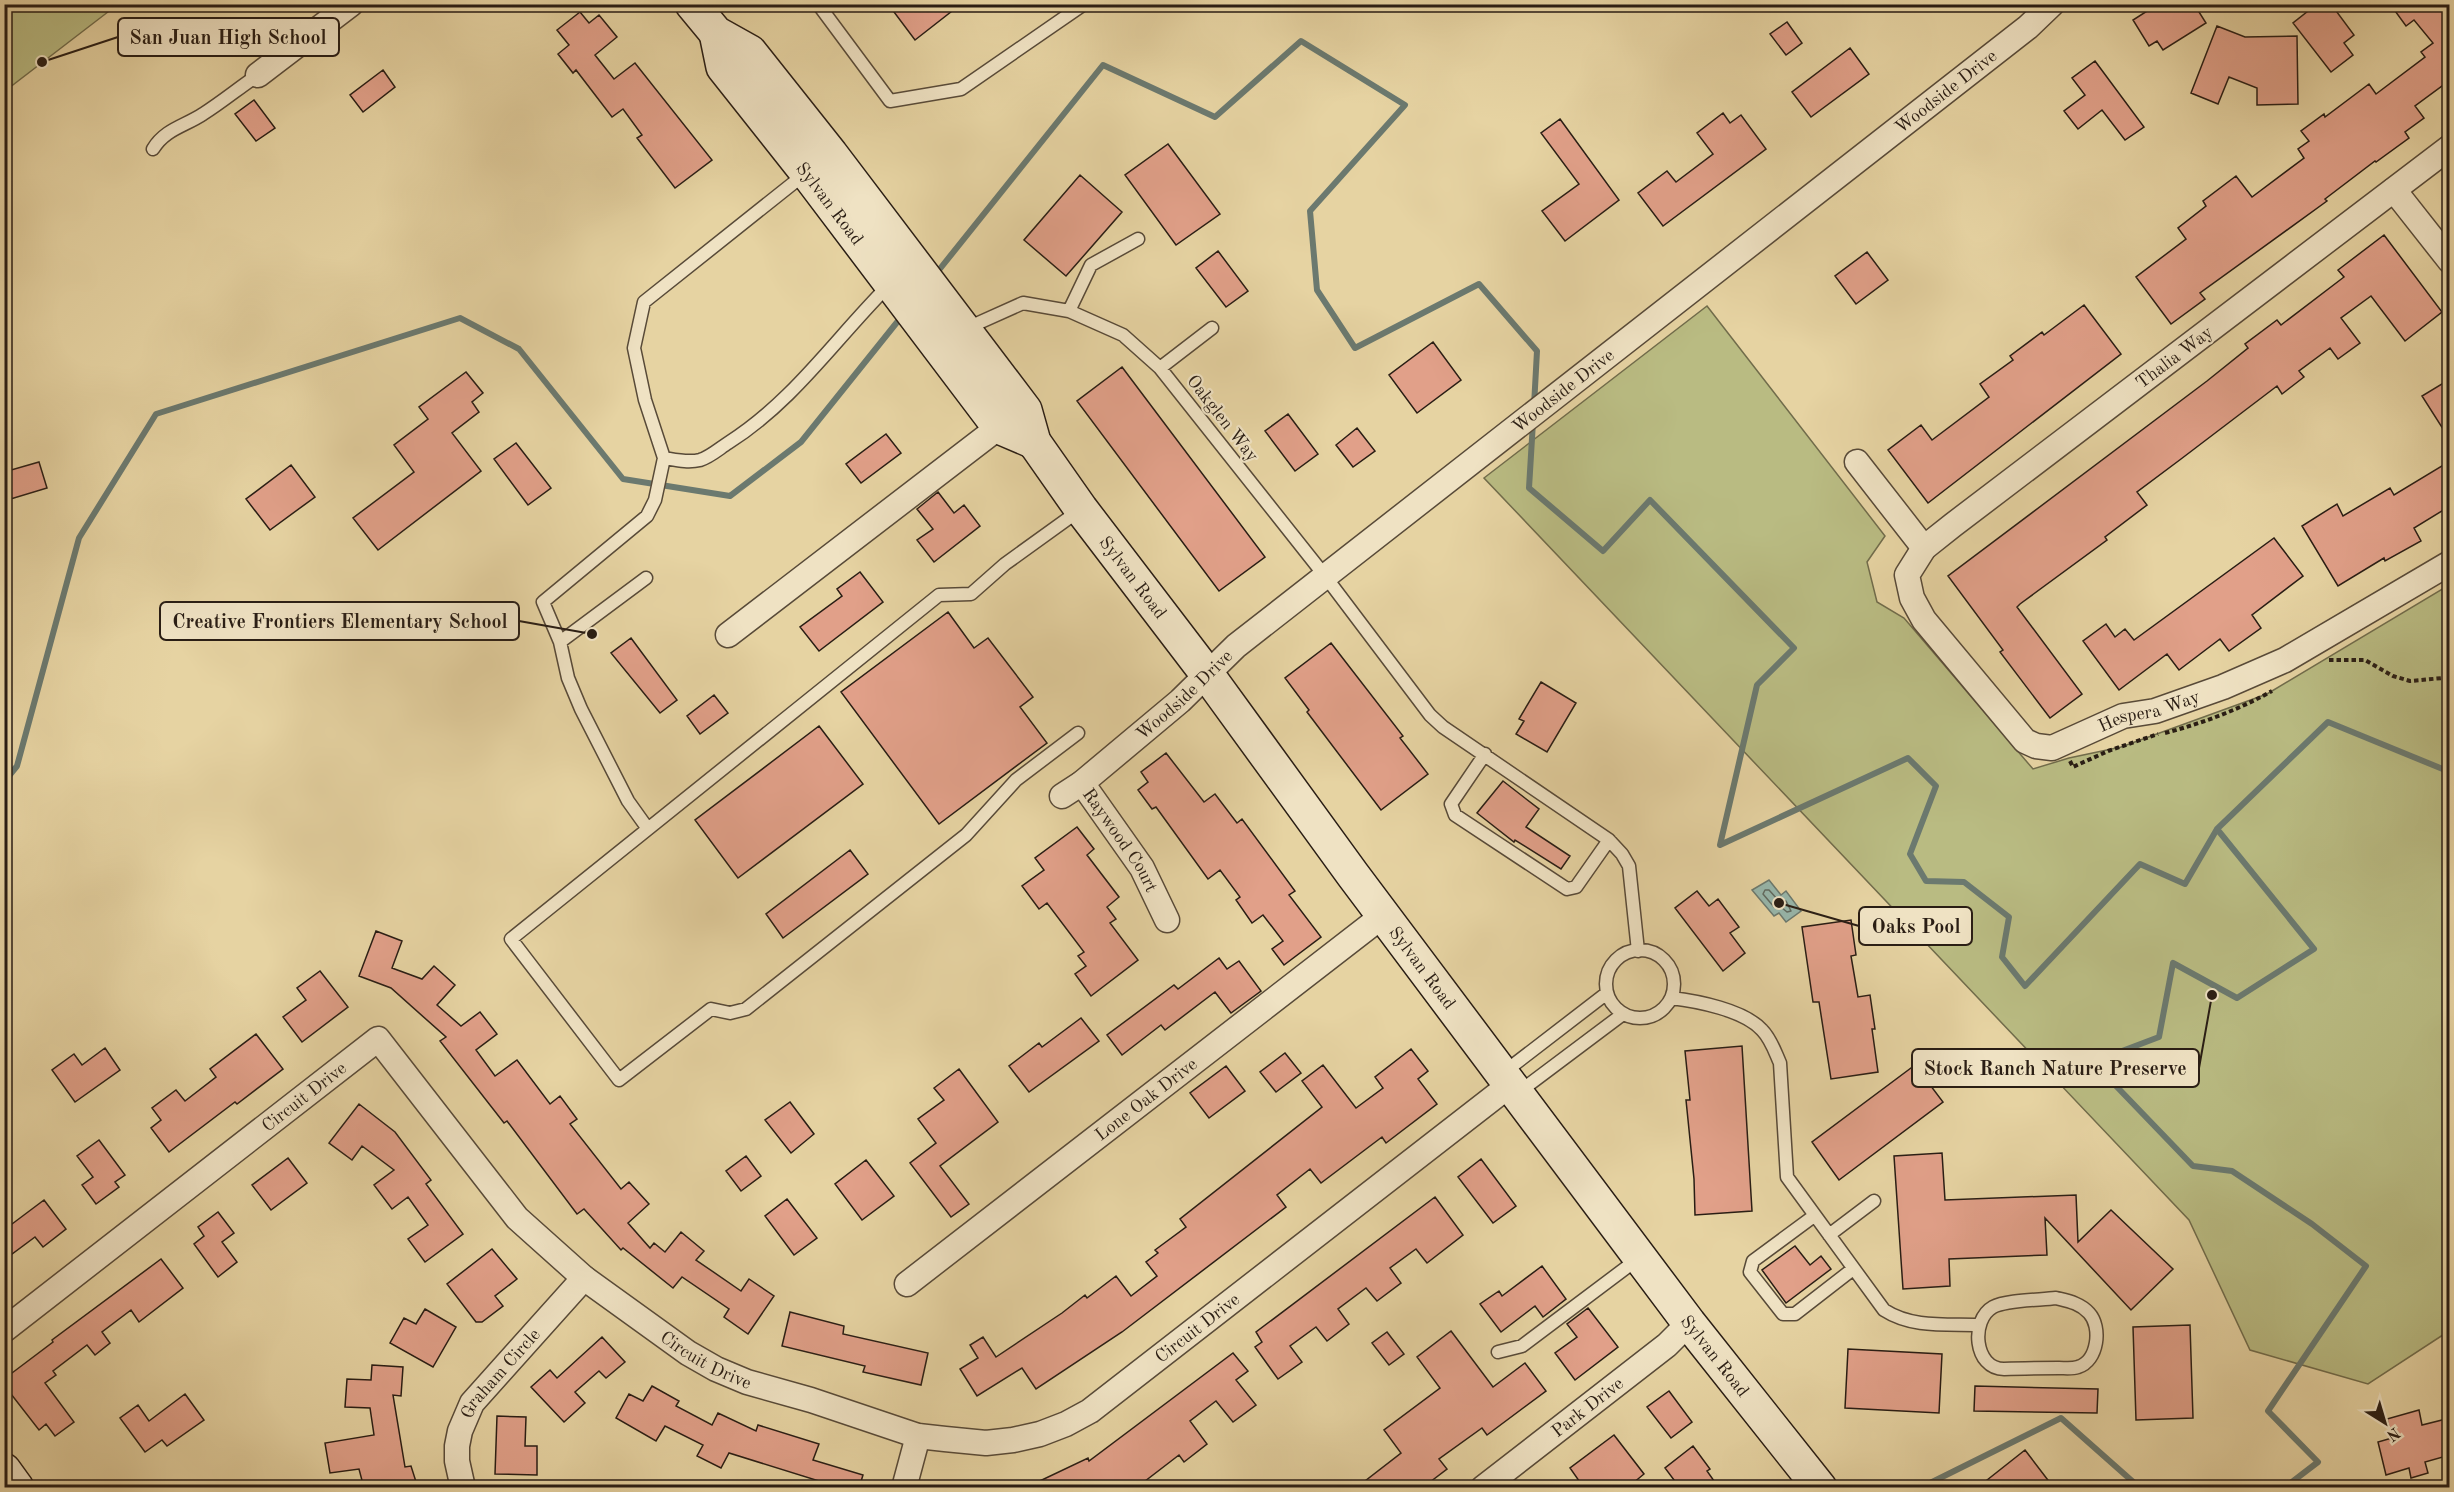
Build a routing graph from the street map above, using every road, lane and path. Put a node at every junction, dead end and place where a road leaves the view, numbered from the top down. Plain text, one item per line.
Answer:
1 (351, 4) edge
2 (692, 4) edge
3 (818, 4) edge
4 (1084, 4) edge
5 (2052, 4) edge
6 (716, 33) junction
7 (258, 75) joint
8 (2450, 147) edge
9 (153, 149) dead end
10 (807, 173) junction
11 (2394, 190) junction
12 (1138, 239) dead end
13 (2450, 261) edge
14 (901, 300) junction
15 (1069, 311) junction
16 (1212, 328) dead end
17 (963, 330) junction
18 (1160, 368) junction
19 (999, 428) junction
20 (1034, 442) junction
21 (664, 458) junction
22 (1857, 462) dead end
23 (1081, 509) junction
24 (1924, 548) junction
25 (2450, 563) edge
26 (1325, 576) junction
27 (1907, 576) joint
28 (646, 578) dead end
29 (728, 635) dead end
30 (560, 642) junction
31 (2320, 665) dead end
32 (2450, 672) edge
33 (1207, 674) junction
34 (2275, 690) dead end
35 (1078, 733) dead end
36 (1485, 754) junction
37 (2069, 758) dead end
38 (1072, 790) joint
39 (648, 829) junction
40 (1609, 840) junction
41 (1384, 914) junction
42 (1167, 920) dead end
43 (1638, 951) junction
44 (1607, 993) junction
45 (1671, 998) junction
46 (1623, 1014) junction
47 (1511, 1083) junction
48 (1874, 1201) dead end
49 (1814, 1216) junction
50 (1829, 1235) junction
51 (1640, 1257) junction
52 (1853, 1269) junction
53 (584, 1278) junction
54 (907, 1284) dead end
55 (1689, 1323) junction
56 (1978, 1325) junction
57 (4, 1330) edge
58 (1498, 1352) dead end
59 (918, 1436) junction
60 (4, 1470) edge
61 (16, 1488) edge
62 (463, 1488) edge
63 (904, 1488) edge
64 (1483, 1488) edge
65 (1820, 1488) edge

1 - 7 street
2 - 6 main road, Sylvan Road
3 - 4 lane
5 - 26 street, Woodside Drive
6 - 10 main road, Sylvan Road
6 - 17 main road, Sylvan Road
7 - 9 lane
8 - 11 street, Thalia Way
10 - 14 main road, Sylvan Road
10 - 21 lane
11 - 13 street
11 - 24 street, Thalia Way
12 - 15 lane
14 - 19 main road, Sylvan Road
14 - 21 lane
15 - 17 lane, Oakglen Way
15 - 18 lane, Oakglen Way
16 - 18 lane
17 - 20 main road, Sylvan Road
18 - 26 lane, Oakglen Way
19 - 20 main road
19 - 29 street
20 - 23 main road, Sylvan Road
21 - 30 lane
22 - 24 street
23 - 33 main road, Sylvan Road
23 - 39 lane
24 - 27 street, Thalia Way
25 - 27 street, Hespera Way
26 - 33 street, Woodside Drive
26 - 36 lane, Oakglen Way
28 - 30 lane
30 - 39 lane
31 - 32 path
33 - 38 street, Woodside Drive
33 - 41 main road, Sylvan Road
34 - 37 path
35 - 39 lane
36 - 40 lane, Oakglen Way
36 - 40 lane
38 - 42 street, Raywood Court
40 - 43 lane, Oakglen Way
41 - 47 main road, Sylvan Road
41 - 54 street, Lone Oak Drive
43 - 44 lane
43 - 45 lane
44 - 46 lane
44 - 47 lane
45 - 46 lane
45 - 49 lane
46 - 47 lane
47 - 51 main road, Sylvan Road
47 - 59 street, Circuit Drive
48 - 50 lane
49 - 50 lane
49 - 52 lane
50 - 52 lane
51 - 55 main road, Sylvan Road
51 - 58 lane
52 - 56 lane
53 - 57 street, Circuit Drive
53 - 59 street, Circuit Drive
53 - 62 street, Graham Circle
55 - 64 street, Park Drive
55 - 65 main road, Sylvan Road
56 - 56 lane
59 - 63 street
60 - 61 main road

